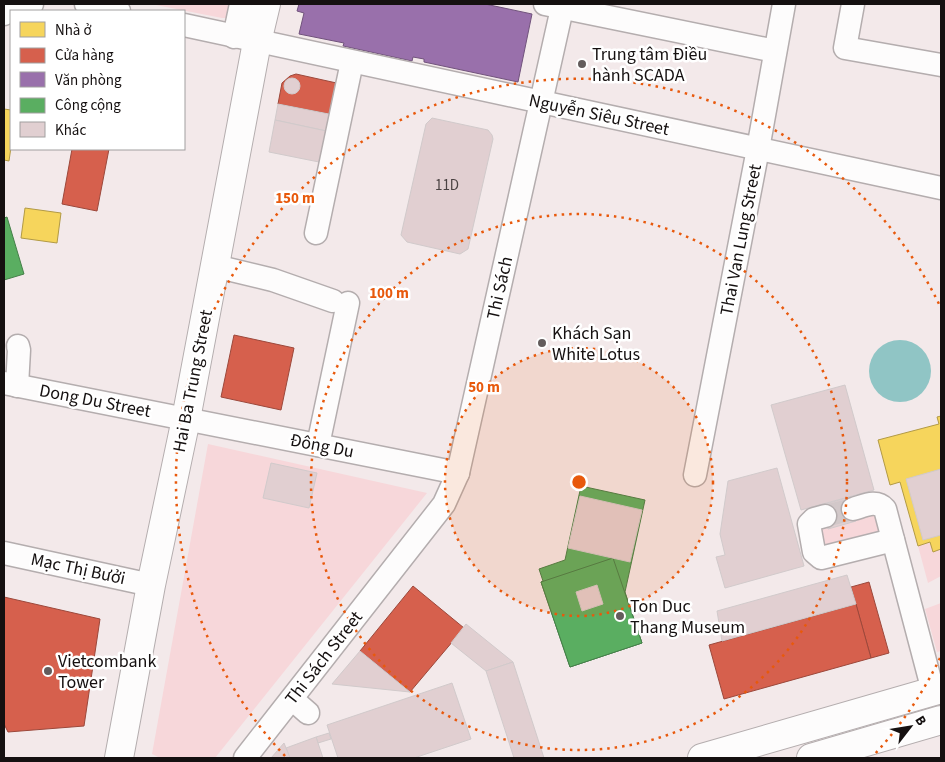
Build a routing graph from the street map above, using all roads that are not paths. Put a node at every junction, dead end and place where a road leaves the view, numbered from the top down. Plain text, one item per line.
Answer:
1 (32, 4) edge
2 (86, 4) edge
3 (241, 4) edge
4 (266, 4) edge
5 (784, 4) edge
6 (853, 4) edge
7 (557, 5) edge
8 (11, 10) edge
9 (115, 10) edge
10 (185, 26) edge
11 (245, 39) junction
12 (776, 51) junction
13 (352, 62) junction
14 (941, 65) edge
15 (541, 103) junction
16 (758, 149) junction
17 (941, 188) edge
18 (316, 233) dead end
19 (215, 266) junction
20 (18, 346) dead end
21 (10, 384) edge
22 (186, 419) junction
23 (318, 445) junction
24 (458, 473) junction
25 (695, 475) dead end
26 (853, 509) tunnel mouth
27 (825, 516) tunnel mouth
28 (893, 540) junction
29 (4, 553) edge
30 (151, 585) junction
31 (937, 690) edge
32 (300, 706) joint
33 (941, 720) edge
34 (119, 758) edge
35 (245, 758) edge
36 (702, 758) edge
37 (811, 758) edge

1 - 8 street
2 - 9 street
3 - 11 street
4 - 11 main road, Hai Ba Trung Street
5 - 12 street, Thai Van Lung Street
6 - 14 street
7 - 12 street
7 - 15 street, Thi Sách
10 - 11 street, Nguyễn Siêu Street
11 - 13 street, Nguyễn Siêu Street
11 - 19 main road, Hai Ba Trung Street
12 - 16 street, Thai Van Lung Street
13 - 15 street, Nguyễn Siêu Street
13 - 18 street
15 - 16 street, Nguyễn Siêu Street
15 - 24 street, Thi Sách
16 - 17 street, Nguyễn Siêu Street
16 - 25 street, Thai Van Lung Street
19 - 22 main road, Hai Ba Trung Street
19 - 23 street
20 - 21 street
21 - 22 street, Dong Du Street
22 - 23 street, Đông Du
22 - 30 main road, Hai Ba Trung Street
23 - 24 street, Đông Du
24 - 32 street, Thi Sách
26 - 28 street
27 - 28 street
28 - 31 street
29 - 30 street, Mạc Thị Bưởi
30 - 34 main road, Hai Ba Trung Street
31 - 33 main road
31 - 36 main road
32 - 35 street, Thi Sách Street
33 - 37 main road

